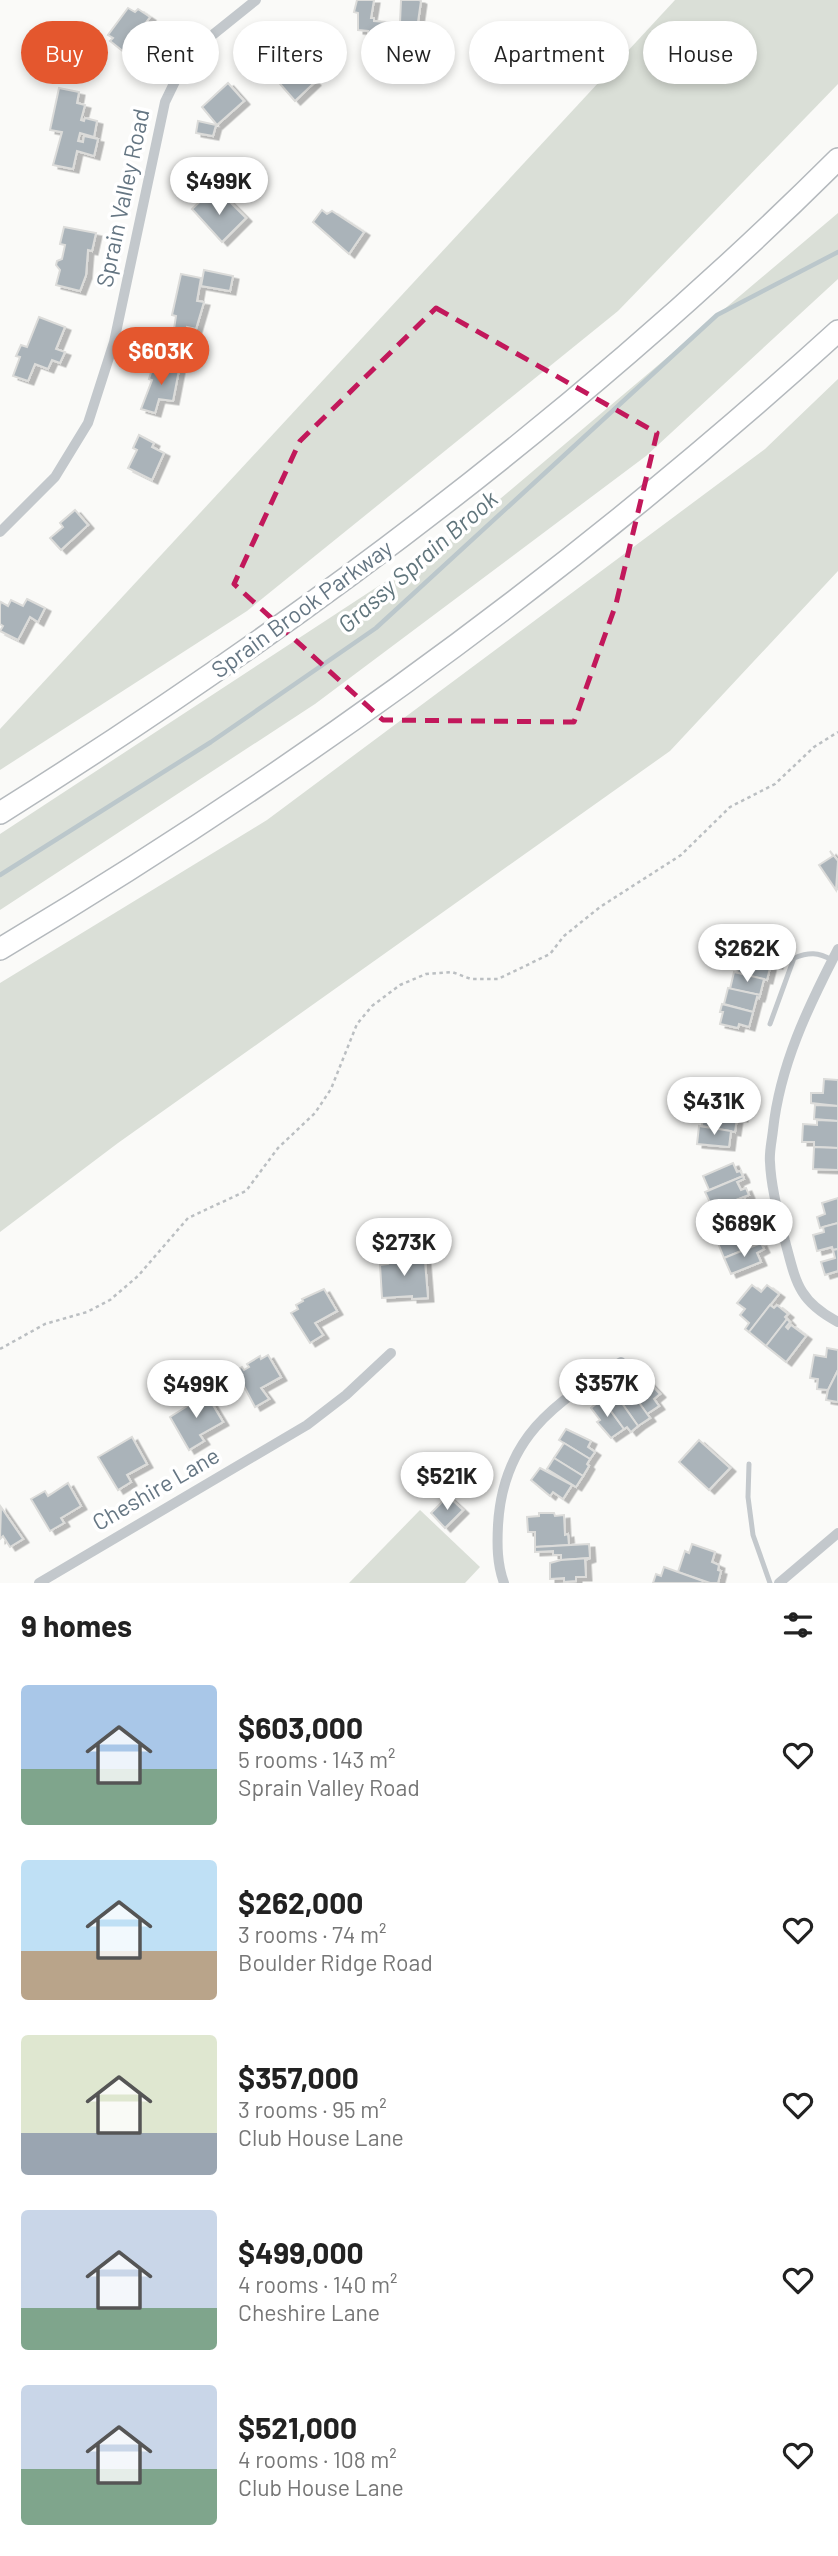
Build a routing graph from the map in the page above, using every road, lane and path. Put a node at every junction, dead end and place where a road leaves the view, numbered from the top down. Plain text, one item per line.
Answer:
1 (256, 0) edge
2 (838, 159) edge
3 (838, 331) edge
4 (0, 532) edge
5 (838, 732) edge
6 (0, 813) edge
7 (0, 949) edge
8 (838, 949) edge
9 (832, 960) junction
10 (770, 1024) dead end
11 (838, 1322) edge
12 (0, 1349) edge
13 (391, 1353) dead end
14 (621, 1362) dead end
15 (749, 1464) dead end
16 (838, 1534) edge
17 (39, 1583) edge
18 (504, 1583) edge
19 (771, 1583) edge
20 (779, 1583) edge

1 - 4 street, Sprain Valley Road
2 - 6 highway, Sprain Brook Parkway
3 - 7 highway
5 - 12 path
8 - 9 street
9 - 10 lane
9 - 11 street
13 - 17 street, Cheshire Lane
14 - 18 street
15 - 19 lane
16 - 20 street

